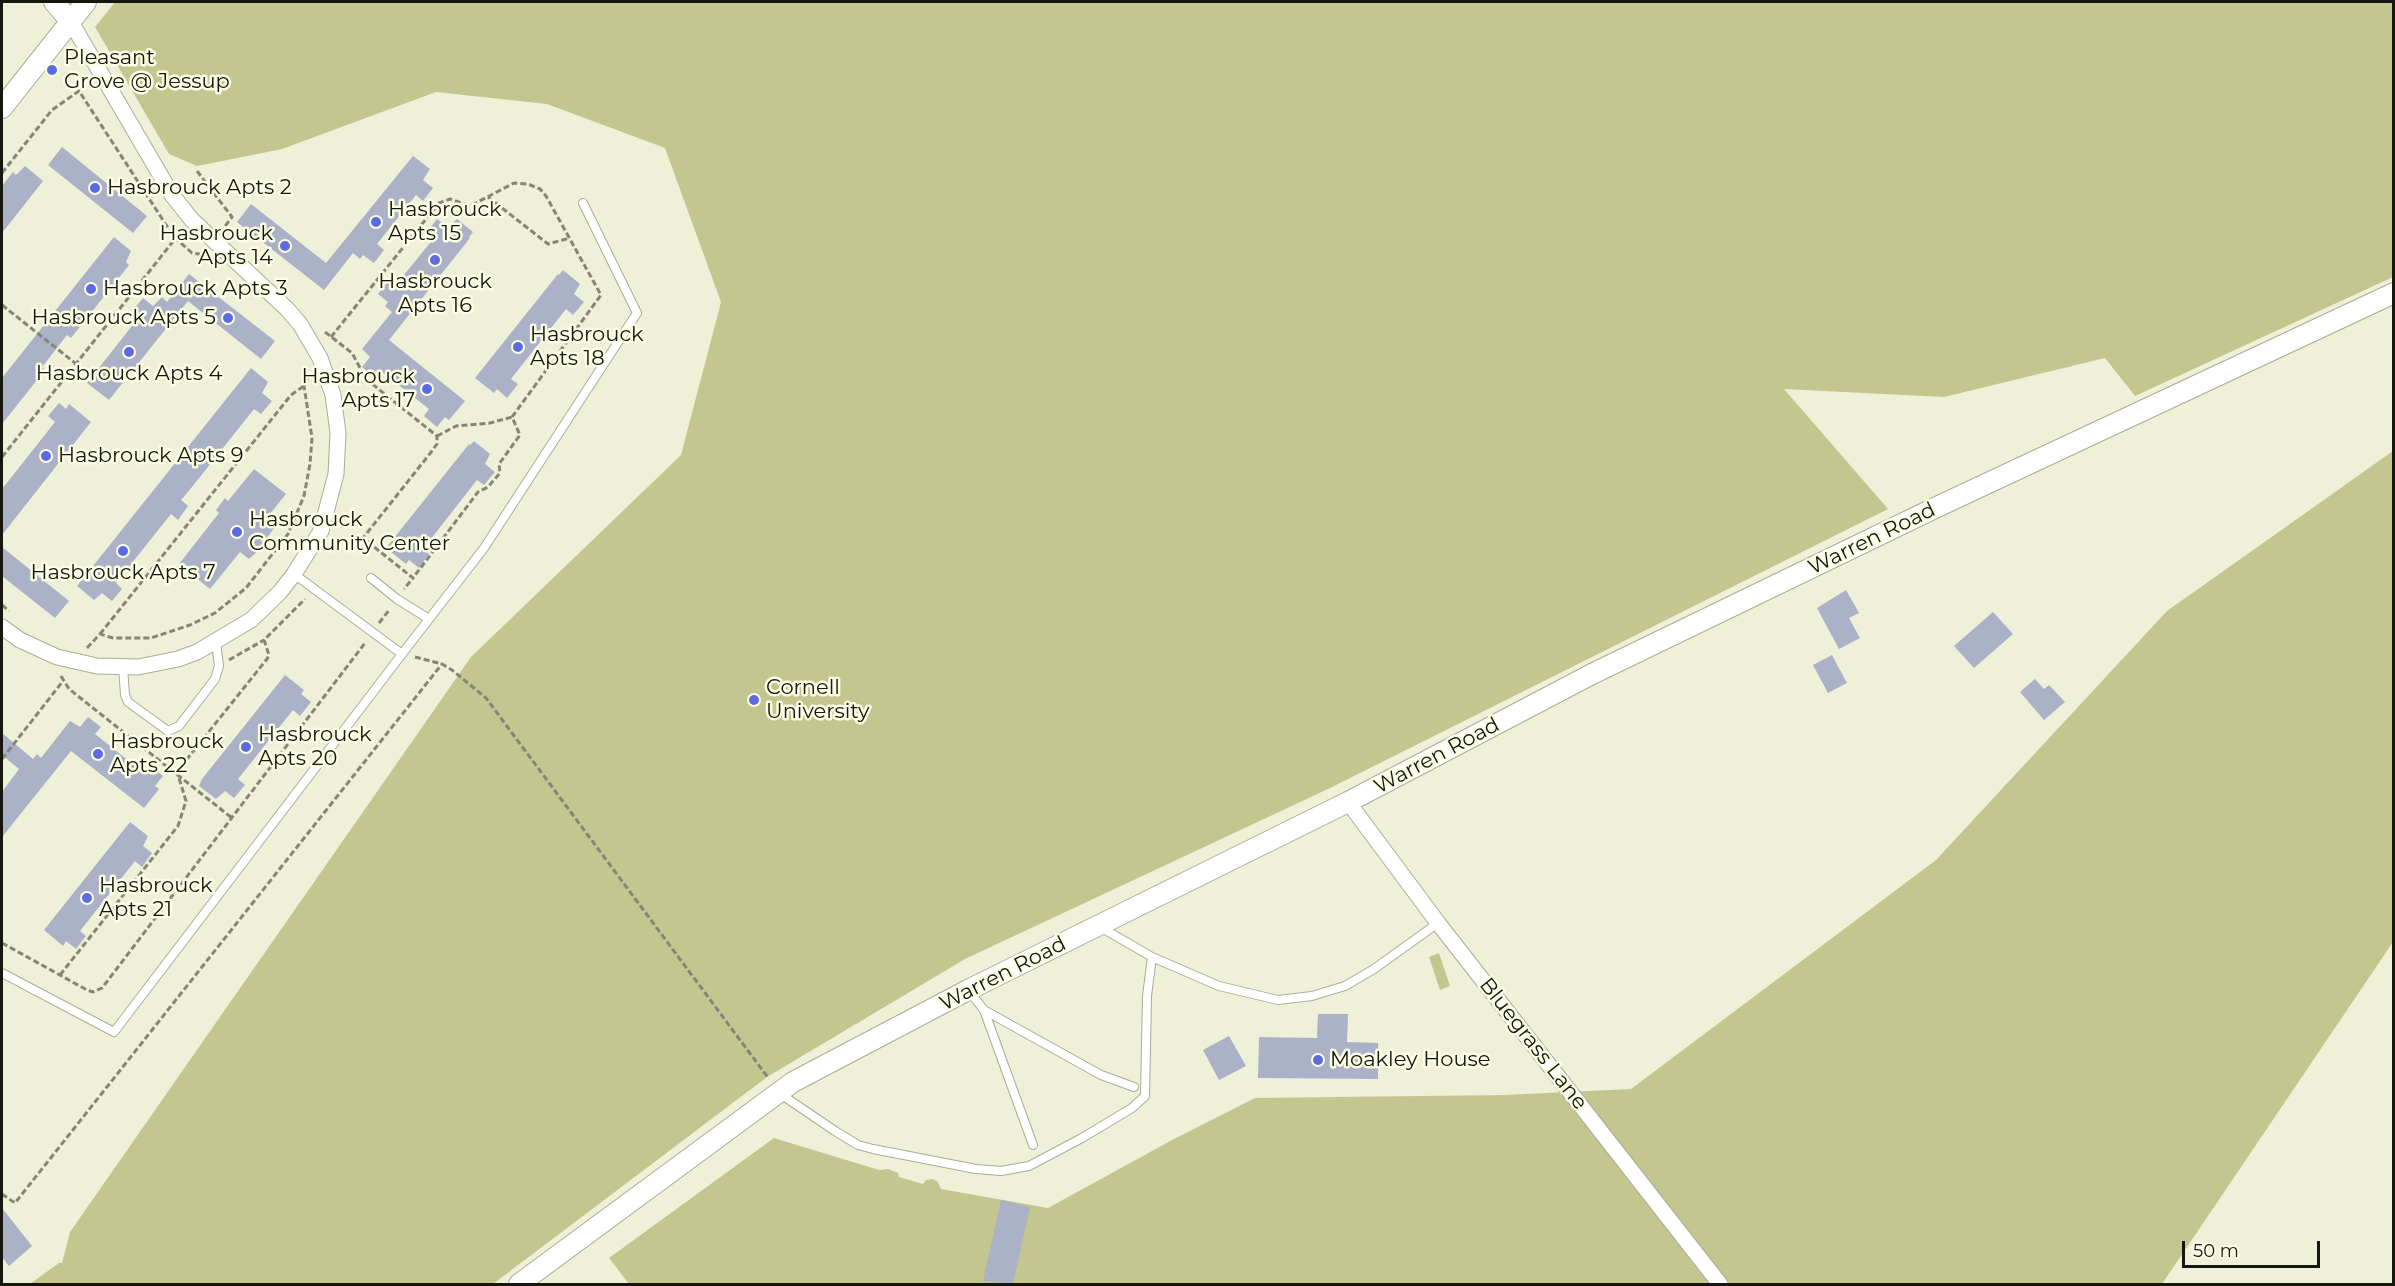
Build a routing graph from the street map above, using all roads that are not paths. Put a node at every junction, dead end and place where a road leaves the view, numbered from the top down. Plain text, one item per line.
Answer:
1 (54, 2) edge
2 (86, 2) edge
3 (71, 22) junction
4 (2, 108) edge
5 (583, 203) dead end
6 (2394, 293) edge
7 (294, 574) junction
8 (371, 578) dead end
9 (429, 619) junction
10 (2, 627) edge
11 (216, 643) junction
12 (402, 654) junction
13 (123, 667) junction
14 (1348, 802) junction
15 (1438, 923) junction
16 (1098, 925) junction
17 (1152, 957) junction
18 (2, 973) edge
19 (968, 990) junction
20 (984, 1010) junction
21 (1134, 1088) dead end
22 (779, 1092) junction
23 (1033, 1145) dead end
24 (519, 1284) edge
25 (1720, 1284) edge

1 - 3 street
2 - 3 street
3 - 4 street
3 - 7 street
5 - 9 lane
6 - 14 street, Warren Road
7 - 11 street
7 - 12 lane
8 - 9 lane
9 - 12 lane
10 - 13 street
11 - 13 street
11 - 13 lane
12 - 18 lane
14 - 15 street, Bluegrass Lane
14 - 16 street, Warren Road
15 - 17 lane
15 - 25 street, Bluegrass Lane
16 - 17 lane
16 - 19 street, Warren Road
17 - 22 lane
19 - 20 lane
19 - 22 street, Warren Road
20 - 21 lane
20 - 23 lane
22 - 24 street, Warren Road

